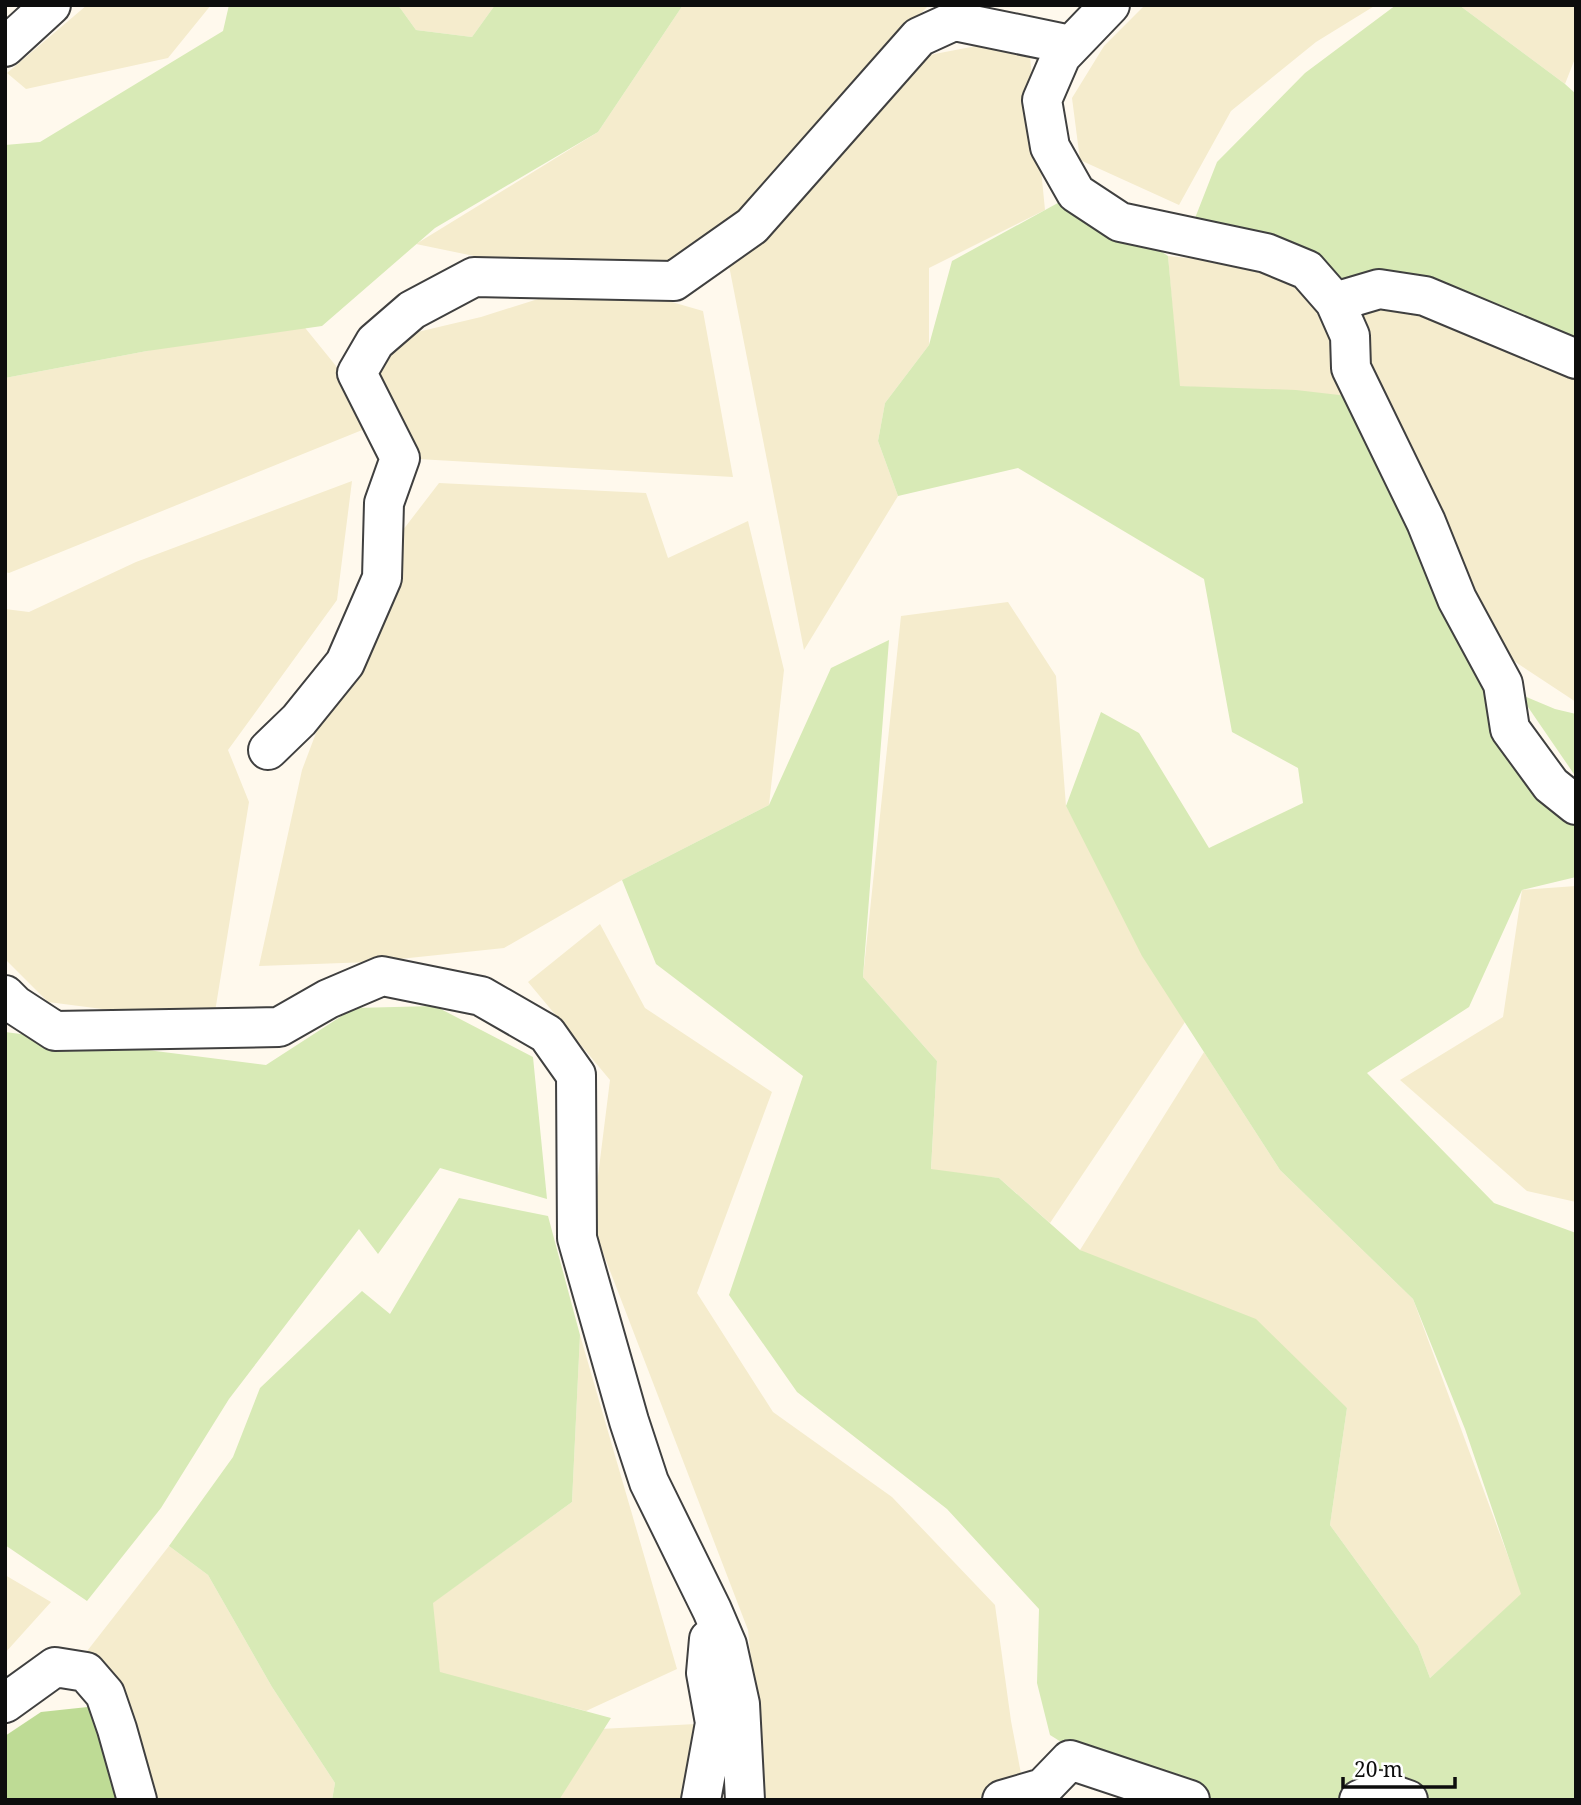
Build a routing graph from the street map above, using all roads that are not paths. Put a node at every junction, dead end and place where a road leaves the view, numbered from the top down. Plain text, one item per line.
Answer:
1 (51, 5) edge
2 (1110, 5) edge
3 (1071, 45) junction
4 (5, 47) edge
5 (1335, 302) junction
6 (1576, 359) edge
7 (268, 750) dead end
8 (1576, 805) edge
9 (5, 995) edge
10 (712, 1609) junction
11 (5, 1703) edge
12 (1047, 1794) edge
13 (137, 1800) edge
14 (702, 1800) edge
15 (744, 1800) edge
16 (1002, 1800) edge
17 (1190, 1800) edge
18 (1359, 1800) edge
19 (1408, 1800) edge

1 - 4 street
2 - 3 street
3 - 5 street
3 - 7 street
5 - 6 street
5 - 8 street
9 - 10 street
10 - 14 street
10 - 15 street
11 - 13 street
12 - 16 street
12 - 17 street
18 - 19 street

